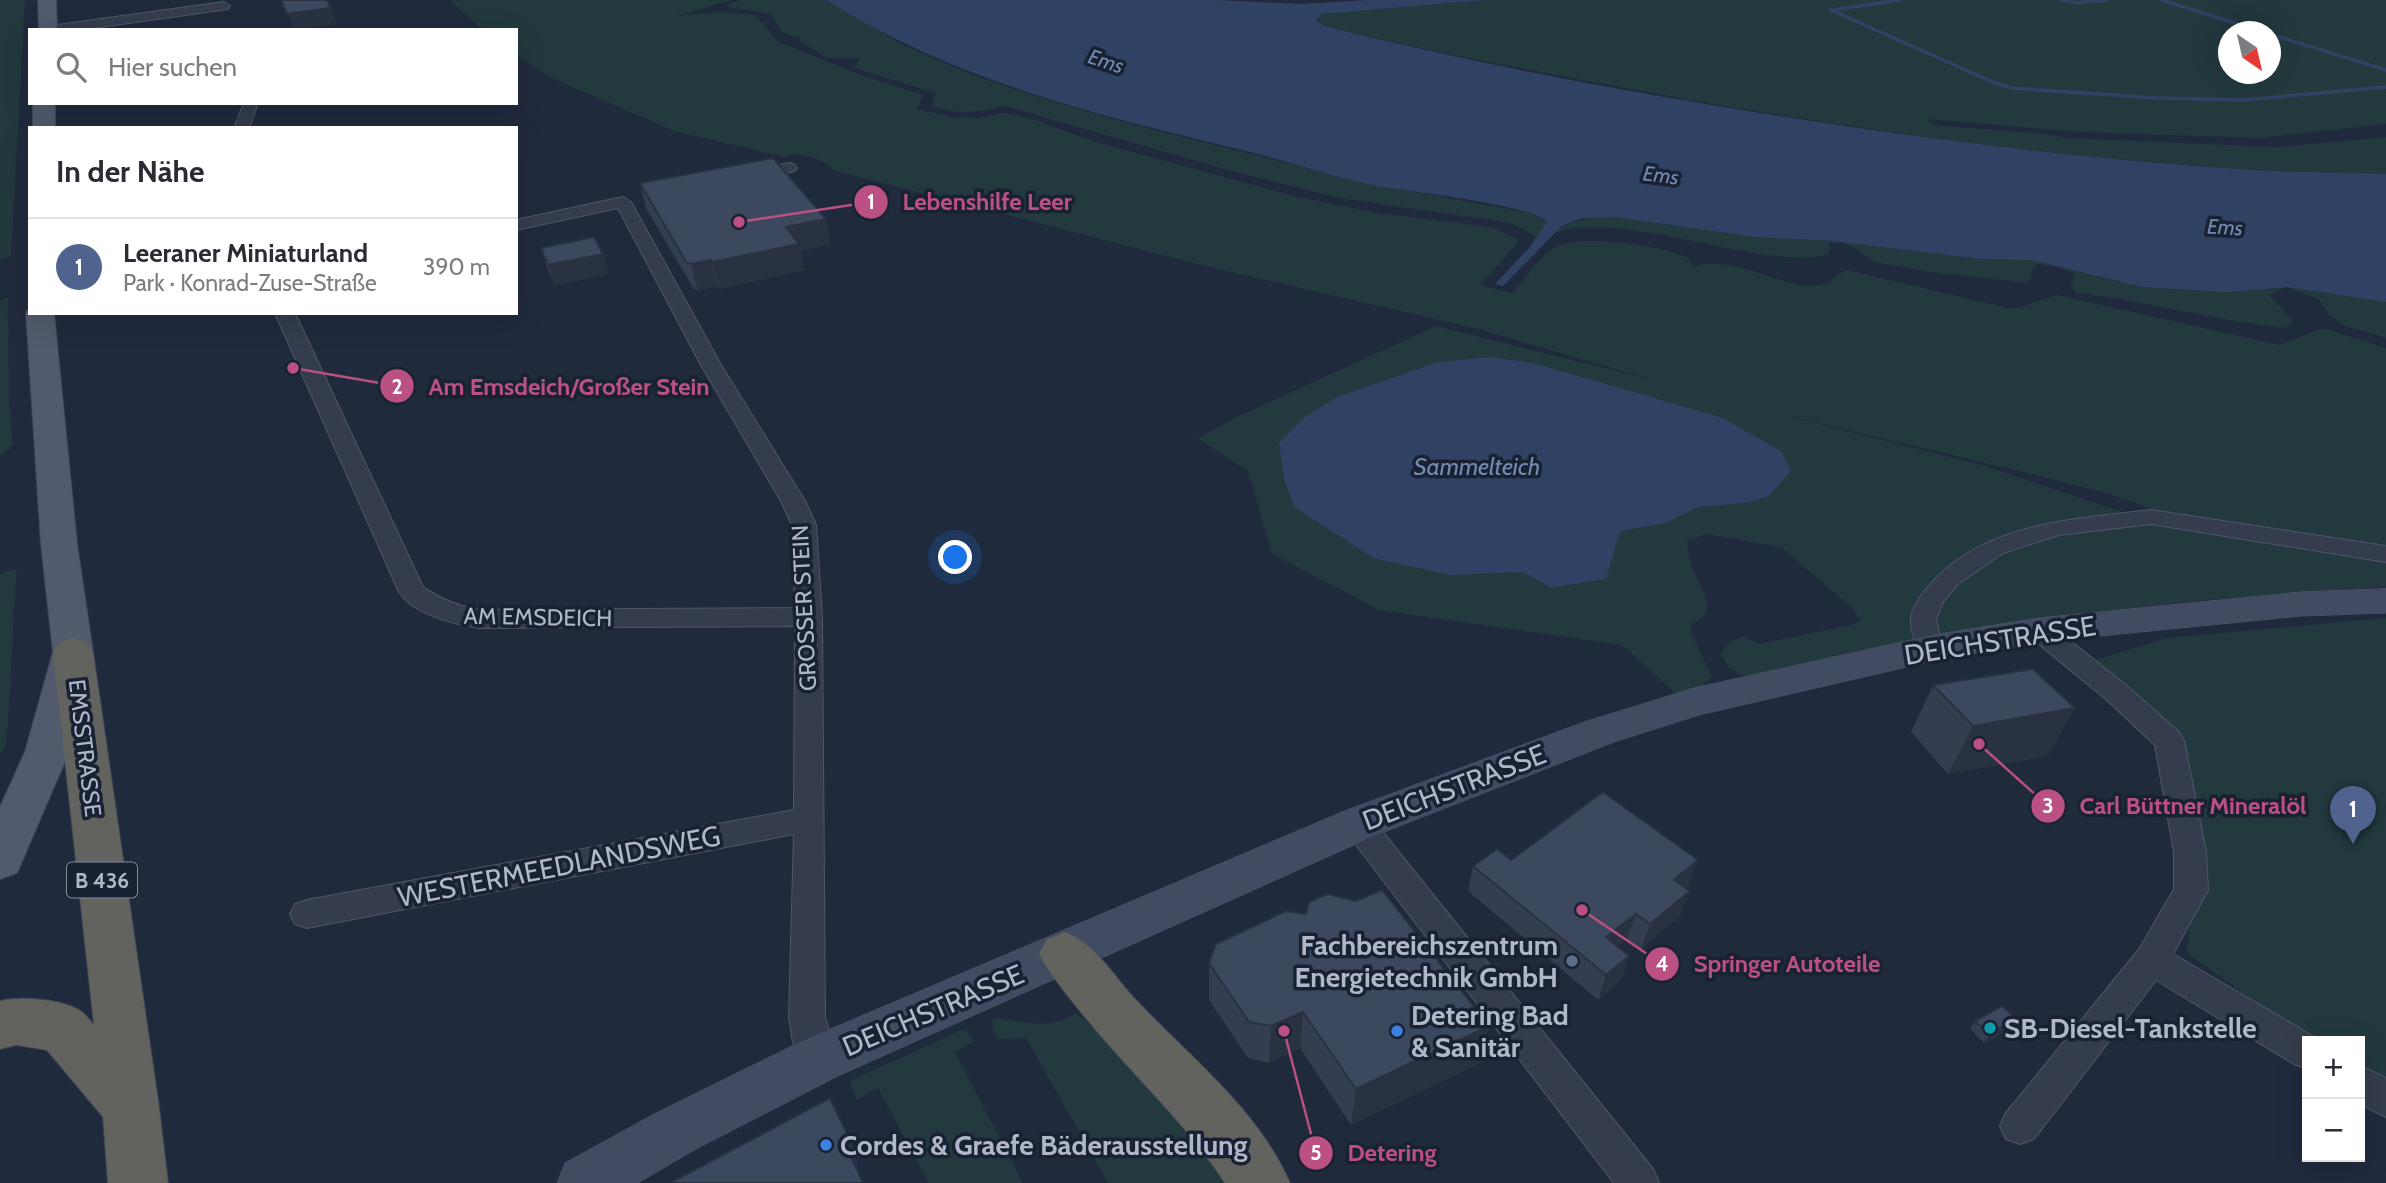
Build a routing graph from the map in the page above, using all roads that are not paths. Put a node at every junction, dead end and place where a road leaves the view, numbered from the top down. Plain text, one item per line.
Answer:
1 (47, 0) edge
2 (223, 3) edge
3 (228, 21) dead end
4 (49, 28) edge
5 (62, 28) edge
6 (44, 105) edge
7 (250, 105) edge
8 (44, 126) edge
9 (242, 126) edge
10 (789, 168) dead end
11 (725, 181) edge
12 (518, 225) edge
13 (40, 315) edge
14 (286, 315) edge
15 (2386, 554) edge
16 (2386, 601) edge
17 (809, 617) junction
18 (2039, 631) junction
19 (1933, 648) junction
20 (73, 652) junction
21 (810, 819) junction
22 (1358, 824) junction
23 (0, 860) edge
24 (307, 914) dead end
25 (1065, 954) junction
26 (2152, 959) junction
27 (0, 1025) edge
28 (2302, 1049) edge
29 (819, 1059) junction
30 (2365, 1086) edge
31 (2386, 1099) edge
32 (131, 1107) junction
33 (2020, 1126) dead end
34 (138, 1183) edge
35 (586, 1183) edge
36 (1260, 1183) edge
37 (1639, 1183) edge

1 - 4 main road
2 - 3 street
2 - 5 street
6 - 8 main road
7 - 9 street
10 - 11 street
12 - 17 street, GROSSER STEIN
13 - 20 main road, EMSSTRASSE / B 436
14 - 17 street, AM EMSDEICH
15 - 19 street
16 - 18 main road, DEICHSTRASSE
17 - 21 street, GROSSER STEIN
18 - 19 main road, DEICHSTRASSE
18 - 26 street
19 - 22 main road, DEICHSTRASSE
20 - 23 main road
20 - 32 highway, EMSSTRASSE / B 436
21 - 24 street, WESTERMEEDLANDSWEG
21 - 29 street, GROSSER STEIN
22 - 25 main road, DEICHSTRASSE
22 - 37 street
25 - 29 main road, DEICHSTRASSE
25 - 36 highway
26 - 28 street
26 - 33 street
27 - 32 highway
29 - 35 main road, DEICHSTRASSE
30 - 31 street
32 - 34 highway, EMSSTRASSE / B 436

